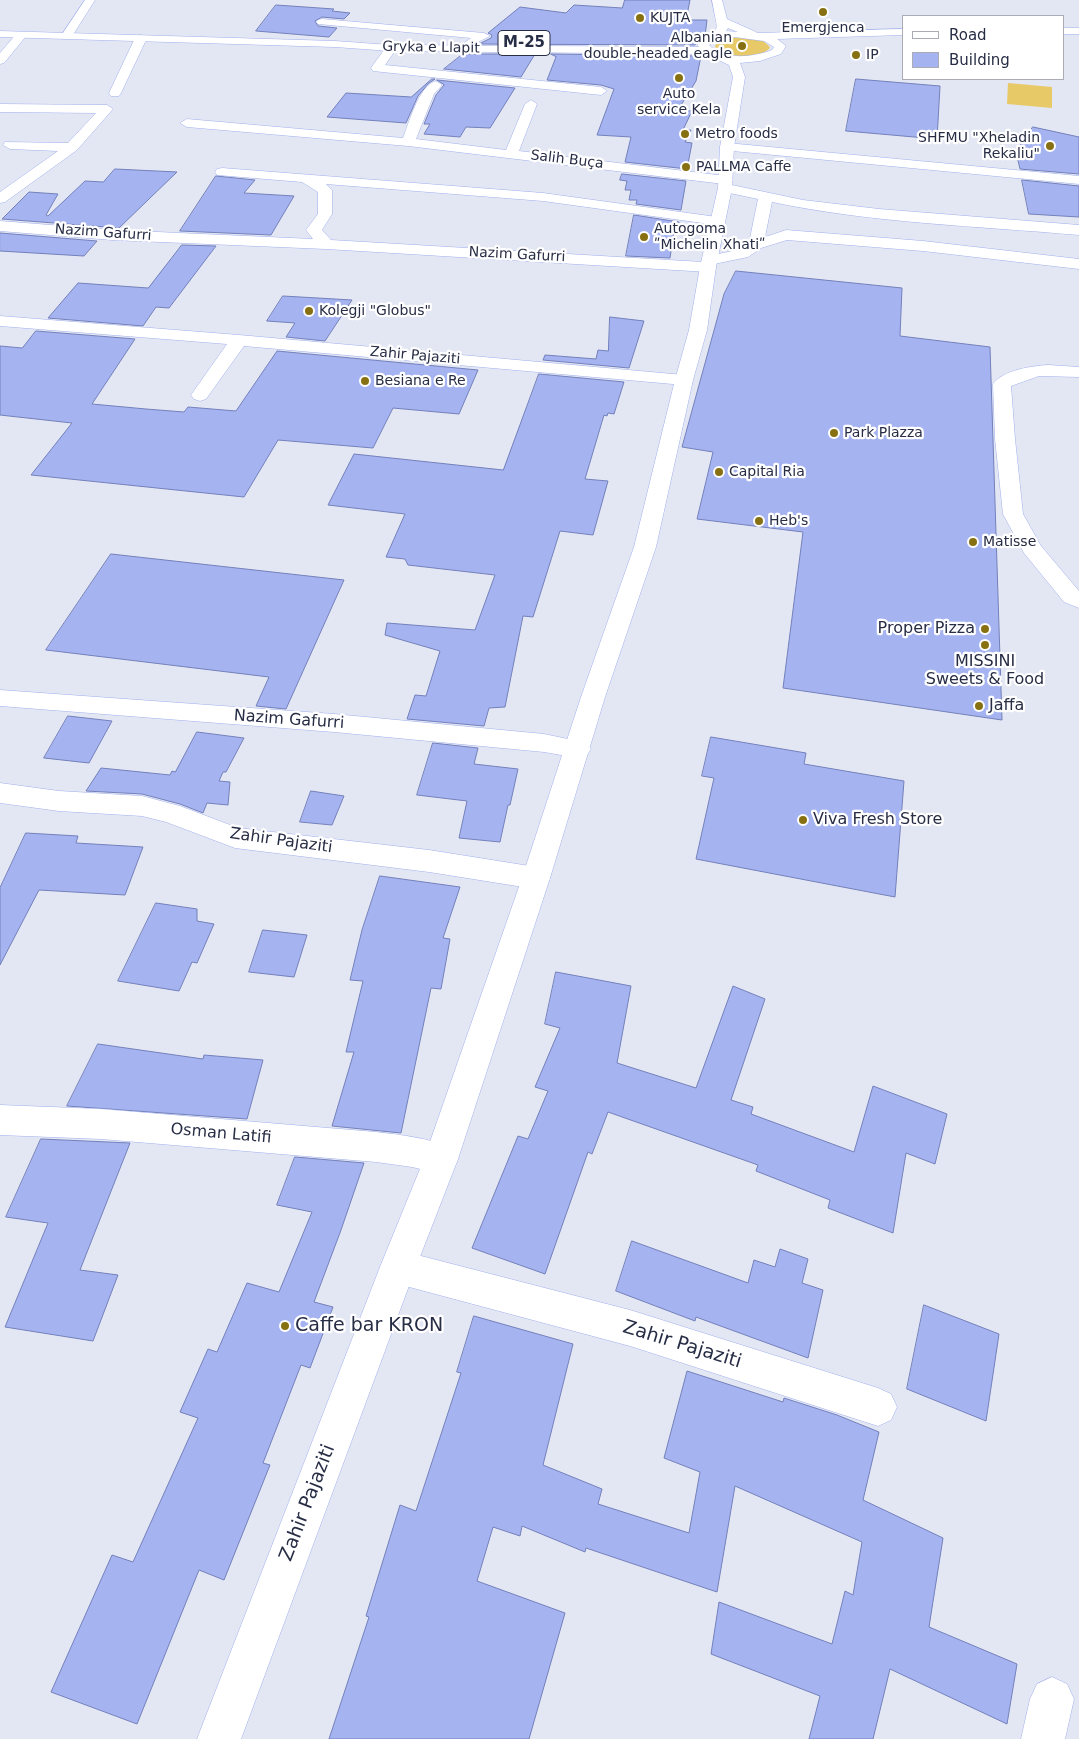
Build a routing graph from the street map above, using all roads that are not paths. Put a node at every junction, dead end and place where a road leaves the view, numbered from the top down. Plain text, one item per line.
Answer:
1 (90, 0) edge
2 (717, 0) edge
3 (322, 22) dead end
4 (722, 22) junction
5 (1079, 25) edge
6 (1064, 26) edge
7 (1079, 30) edge
8 (902, 32) edge
9 (1064, 32) edge
10 (0, 34) edge
11 (21, 35) junction
12 (756, 35) junction
13 (67, 36) junction
14 (715, 36) junction
15 (141, 38) junction
16 (902, 38) edge
17 (470, 42) junction
18 (335, 44) junction
19 (780, 46) junction
20 (391, 48) junction
21 (707, 51) junction
22 (720, 56) junction
23 (766, 57) junction
24 (0, 60) edge
25 (738, 77) junction
26 (436, 86) dead end
27 (601, 91) dead end
28 (115, 93) dead end
29 (531, 104) dead end
30 (0, 108) edge
31 (190, 123) dead end
32 (408, 142) junction
33 (10, 145) dead end
34 (72, 147) junction
35 (727, 147) junction
36 (510, 154) junction
37 (222, 172) dead end
38 (306, 179) junction
39 (1079, 180) edge
40 (726, 184) junction
41 (0, 188) edge
42 (15, 188) junction
43 (766, 196) junction
44 (0, 199) edge
45 (717, 221) junction
46 (0, 226) edge
47 (1079, 230) edge
48 (326, 244) junction
49 (756, 245) junction
50 (709, 263) junction
51 (1079, 264) edge
52 (0, 321) edge
53 (240, 340) junction
54 (1079, 372) edge
55 (684, 380) junction
56 (200, 395) dead end
57 (1079, 601) edge
58 (0, 698) edge
59 (578, 749) junction
60 (0, 794) edge
61 (536, 878) junction
62 (0, 1120) edge
63 (442, 1159) junction
64 (398, 1267) junction
65 (878, 1407) dead end
66 (219, 1739) edge

1 - 13 street
2 - 4 street
3 - 17 street, Gryka e Llapit
4 - 12 street
4 - 14 street
5 - 6 street
7 - 9 street
8 - 12 street, M-25
10 - 11 street, Gryka e Llapit / M-25
11 - 13 street, Gryka e Llapit / M-25
11 - 24 street
12 - 14 street, M-25
12 - 19 street, M-25
13 - 15 street, Gryka e Llapit / M-25
14 - 17 street, Gryka e Llapit / M-25
14 - 21 street
15 - 18 street, Gryka e Llapit / M-25
15 - 28 street
16 - 19 street
17 - 18 street, Gryka e Llapit / M-25
18 - 20 street, Gryka e Llapit / M-25
19 - 23 street
20 - 21 street, Gryka e Llapit / M-25
20 - 27 street
21 - 22 street, M-25
22 - 23 street, M-25
22 - 25 street
23 - 25 street
25 - 35 street, Zahir Pajaziti
26 - 32 street
29 - 36 street
30 - 34 street
31 - 32 street, Salih Buça
32 - 36 street, Salih Buça
33 - 34 street
34 - 42 street
35 - 39 street
35 - 40 street, Zahir Pajaziti
36 - 40 street, Salih Buça
37 - 38 street
38 - 45 street
38 - 48 street
40 - 43 street, Salih Buça
40 - 45 street, Zahir Pajaziti
41 - 42 street
42 - 44 street
43 - 47 street, Salih Buça
43 - 49 street
45 - 50 street, Zahir Pajaziti
46 - 48 street, Nazim Gafurri
48 - 50 street, Nazim Gafurri
49 - 50 street, Nazim Gafurri
49 - 51 street, Nazim Gafurri
50 - 55 street, Zahir Pajaziti
52 - 53 street, Zahir Pajaziti
53 - 55 street, Zahir Pajaziti
53 - 56 street
54 - 57 street
55 - 59 street, Zahir Pajaziti
58 - 59 street, Nazim Gafurri
59 - 61 street, Zahir Pajaziti
60 - 61 street, Zahir Pajaziti
61 - 63 street, Zahir Pajaziti
62 - 63 street, Osman Latifi
63 - 64 street, Zahir Pajaziti
64 - 65 street, Zahir Pajaziti
64 - 66 street, Zahir Pajaziti

